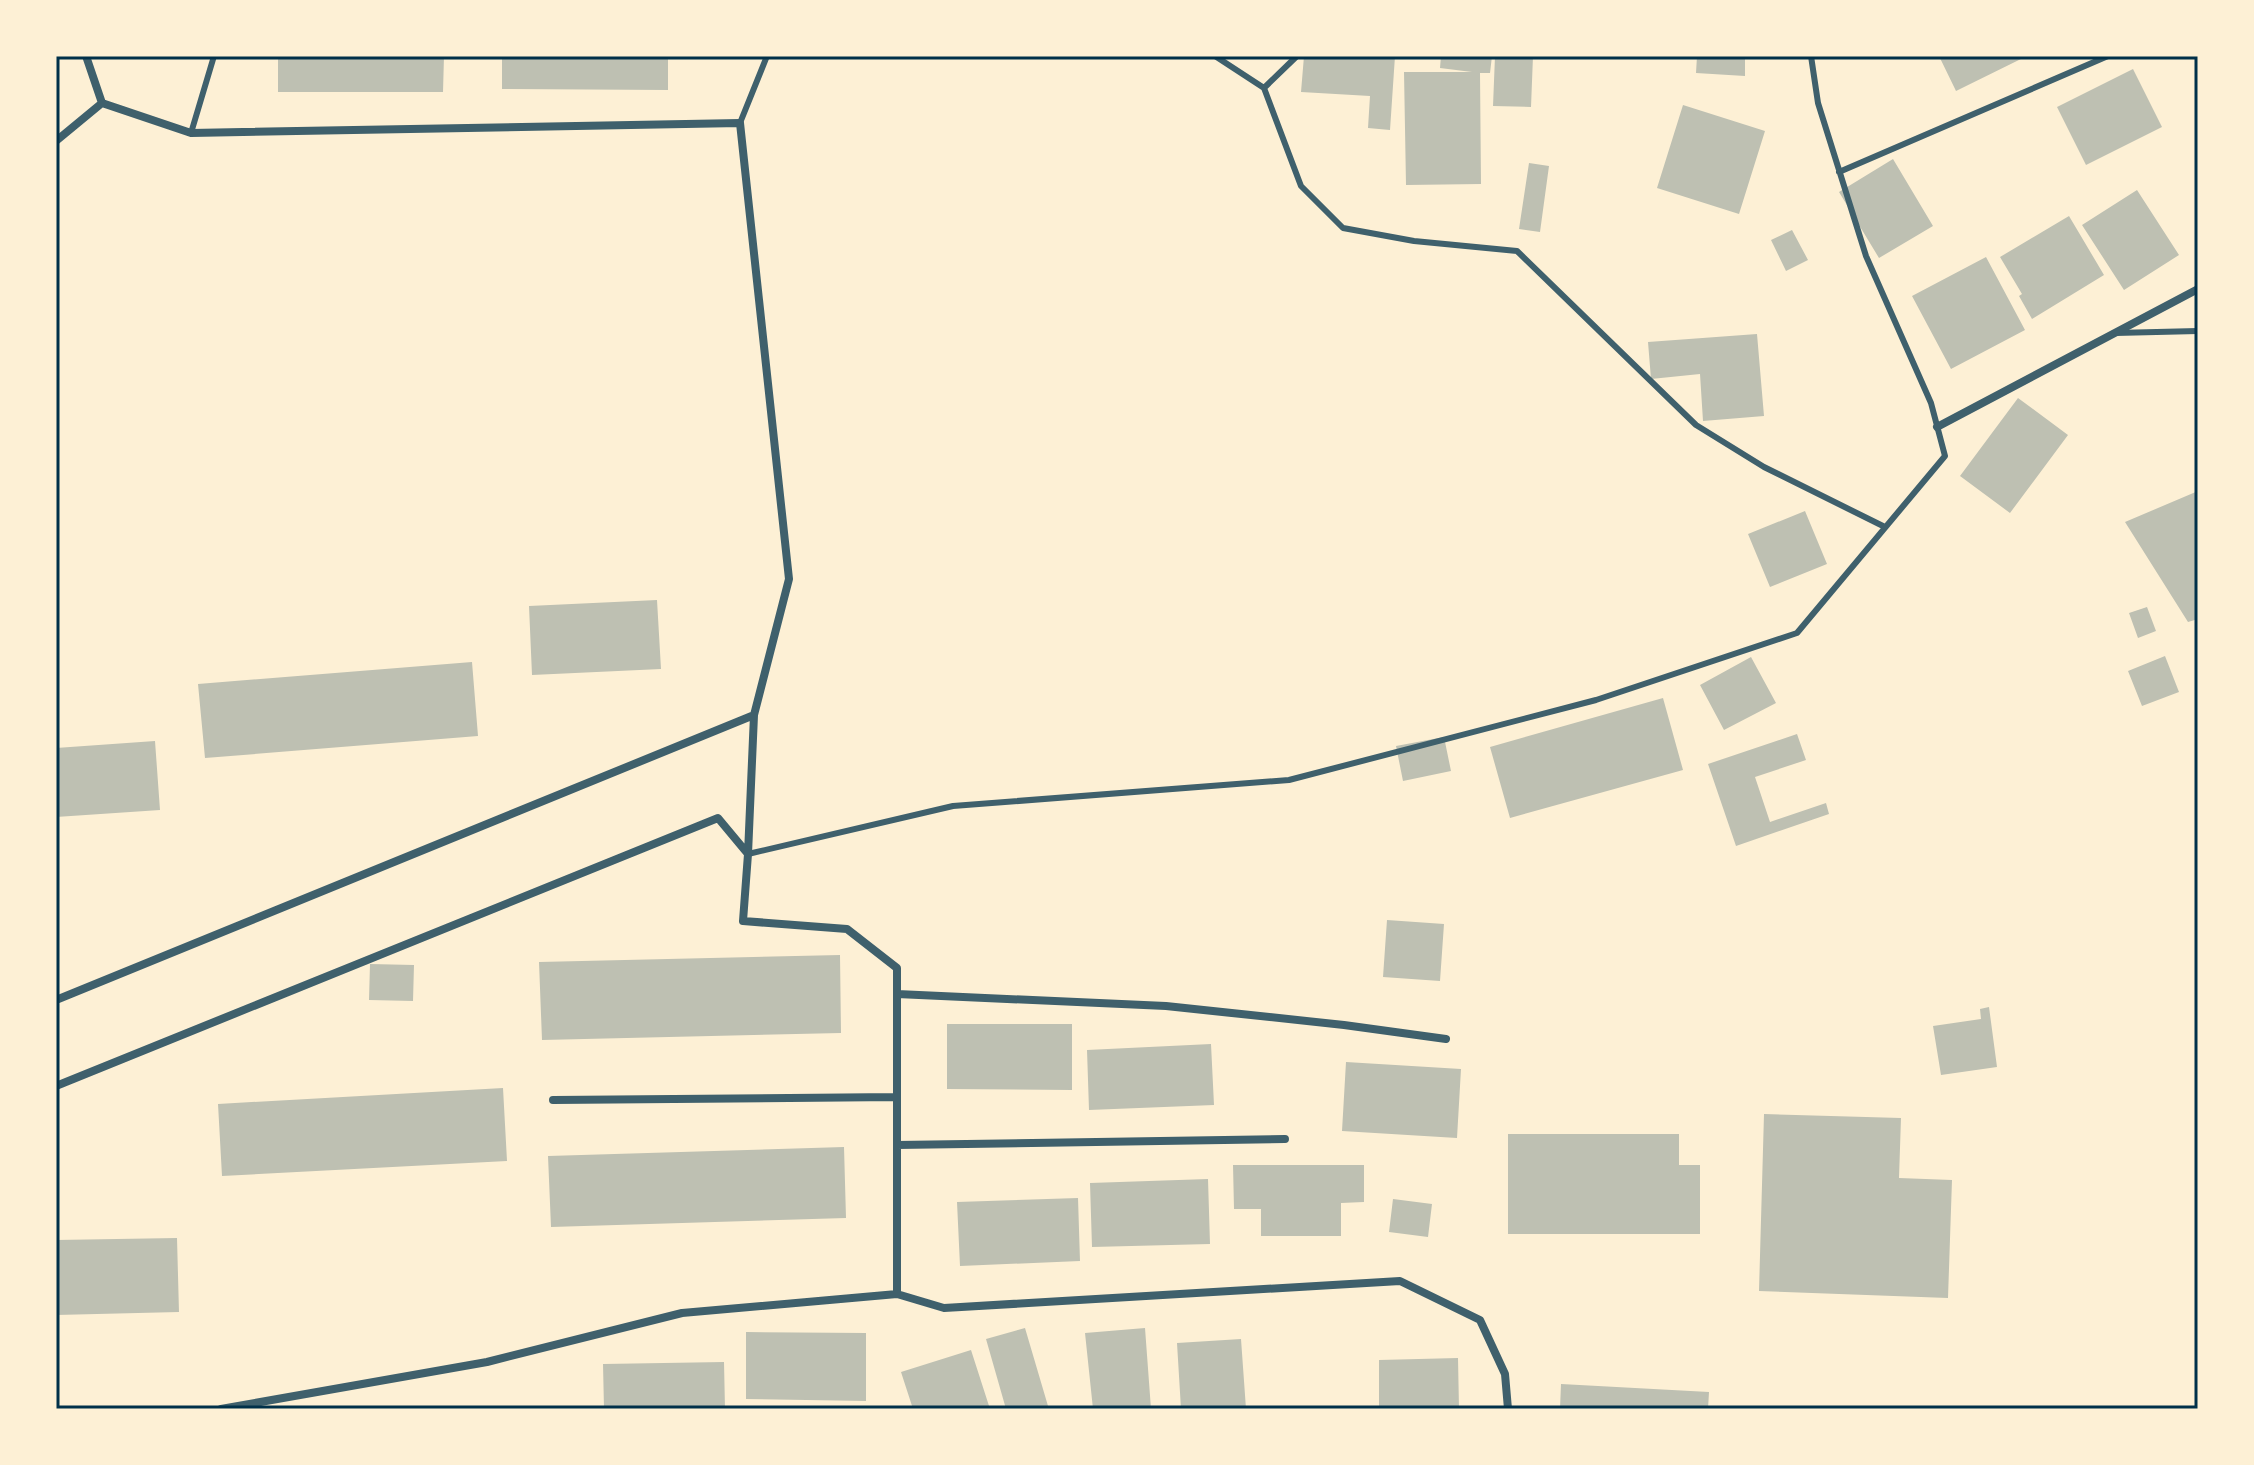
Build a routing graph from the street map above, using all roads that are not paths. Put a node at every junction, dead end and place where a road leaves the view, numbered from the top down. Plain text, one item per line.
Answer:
1 (86, 56) edge
2 (214, 56) edge
3 (767, 56) edge
4 (1215, 56) edge
5 (1297, 56) edge
6 (1811, 56) edge
7 (2108, 56) edge
8 (1264, 88) junction
9 (102, 103) junction
10 (740, 123) junction
11 (191, 133) junction
12 (56, 141) edge
13 (1839, 172) junction
14 (2198, 289) edge
15 (2198, 331) edge
16 (2112, 333) junction
17 (1937, 427) junction
18 (1885, 527) junction
19 (754, 715) junction
20 (748, 854) junction
21 (897, 994) junction
22 (56, 1000) edge
23 (1446, 1039) dead end
24 (56, 1086) edge
25 (897, 1097) junction
26 (553, 1100) dead end
27 (1285, 1139) dead end
28 (897, 1145) junction
29 (897, 1294) junction
30 (221, 1409) edge
31 (1508, 1409) edge

1 - 9 street
2 - 11 lane
3 - 10 lane
4 - 8 lane
5 - 8 lane
6 - 13 lane
7 - 13 lane
8 - 18 lane
9 - 11 street
9 - 12 street
10 - 11 street
10 - 19 street
13 - 17 lane
14 - 16 street
15 - 16 lane
16 - 17 street
17 - 18 lane
18 - 20 lane
19 - 20 street
19 - 22 street
20 - 21 street
20 - 24 street
21 - 23 street
21 - 25 street
25 - 26 street
25 - 28 street
27 - 28 street
28 - 29 street
29 - 30 street
29 - 31 street

